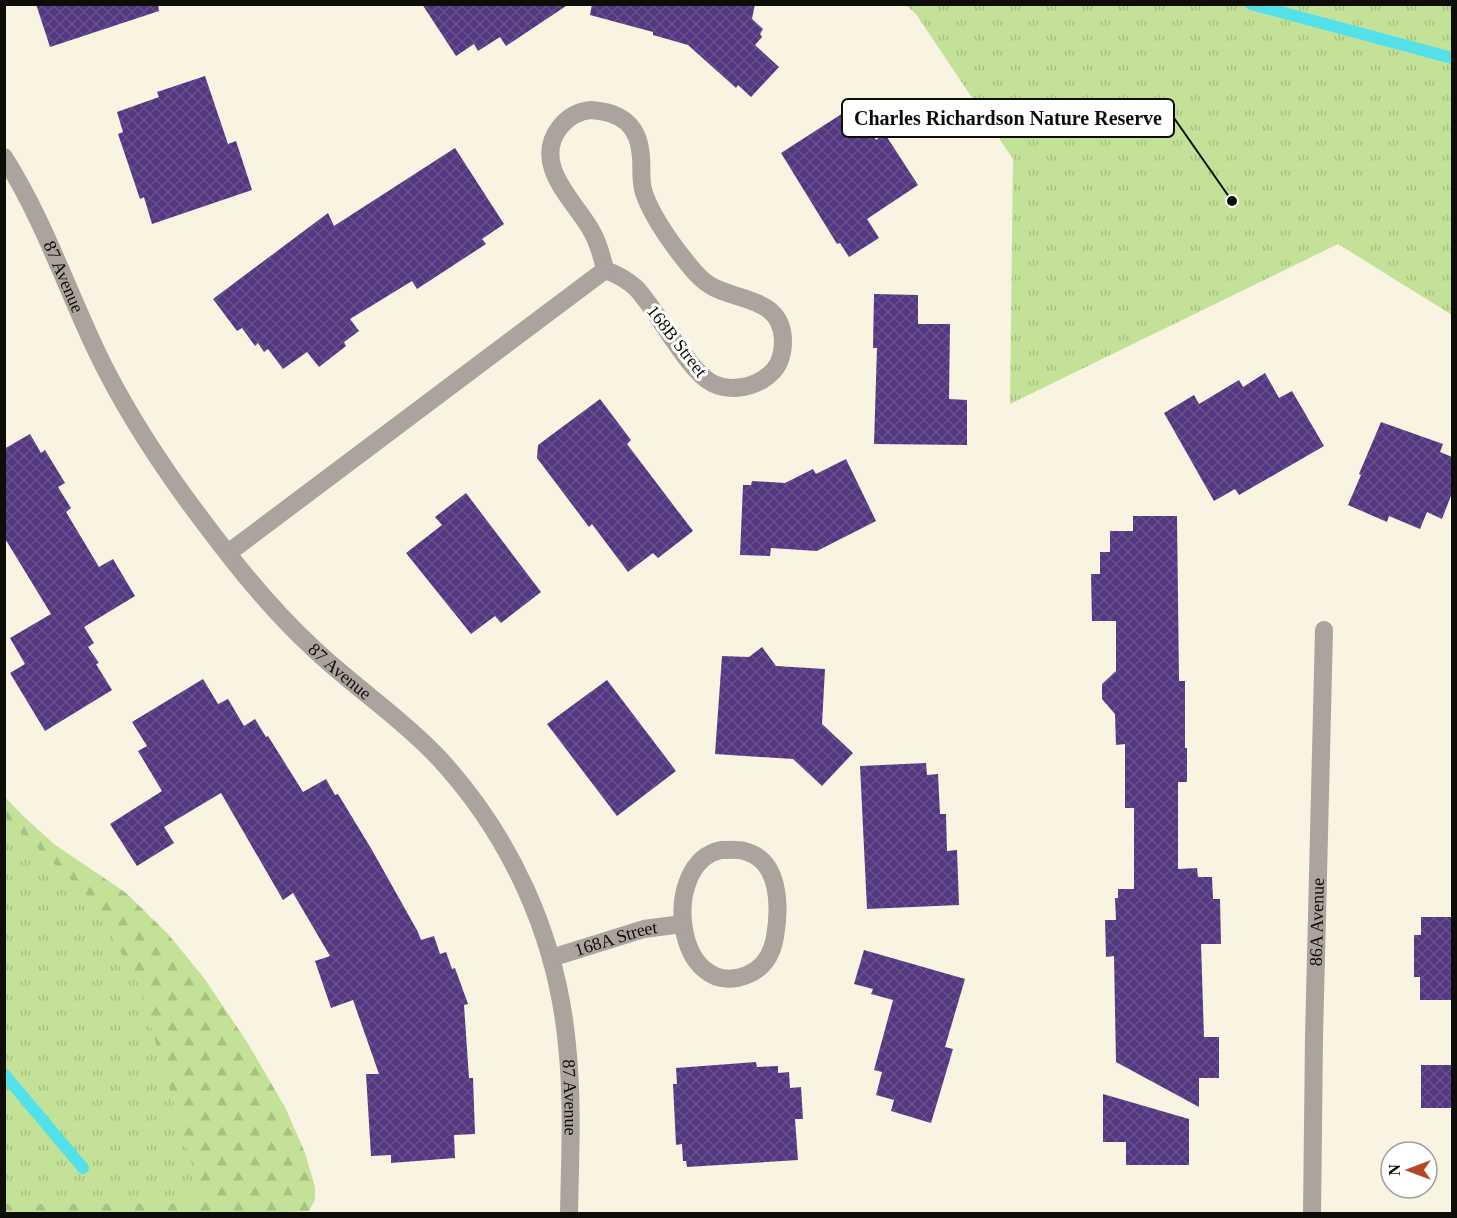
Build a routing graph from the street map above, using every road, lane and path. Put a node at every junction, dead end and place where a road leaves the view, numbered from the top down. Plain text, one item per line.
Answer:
1 (4, 157) edge
2 (605, 270) junction
3 (228, 553) junction
4 (1324, 630) dead end
5 (682, 924) junction
6 (551, 958) junction
7 (569, 1214) edge
8 (1312, 1214) edge

1 - 3 street, 87 Avenue
2 - 2 street, 168B Street
2 - 3 street
3 - 6 street, 87 Avenue
4 - 8 street, 86A Avenue
5 - 5 street, 168A Street
5 - 6 street, 168A Street
6 - 7 street, 87 Avenue

